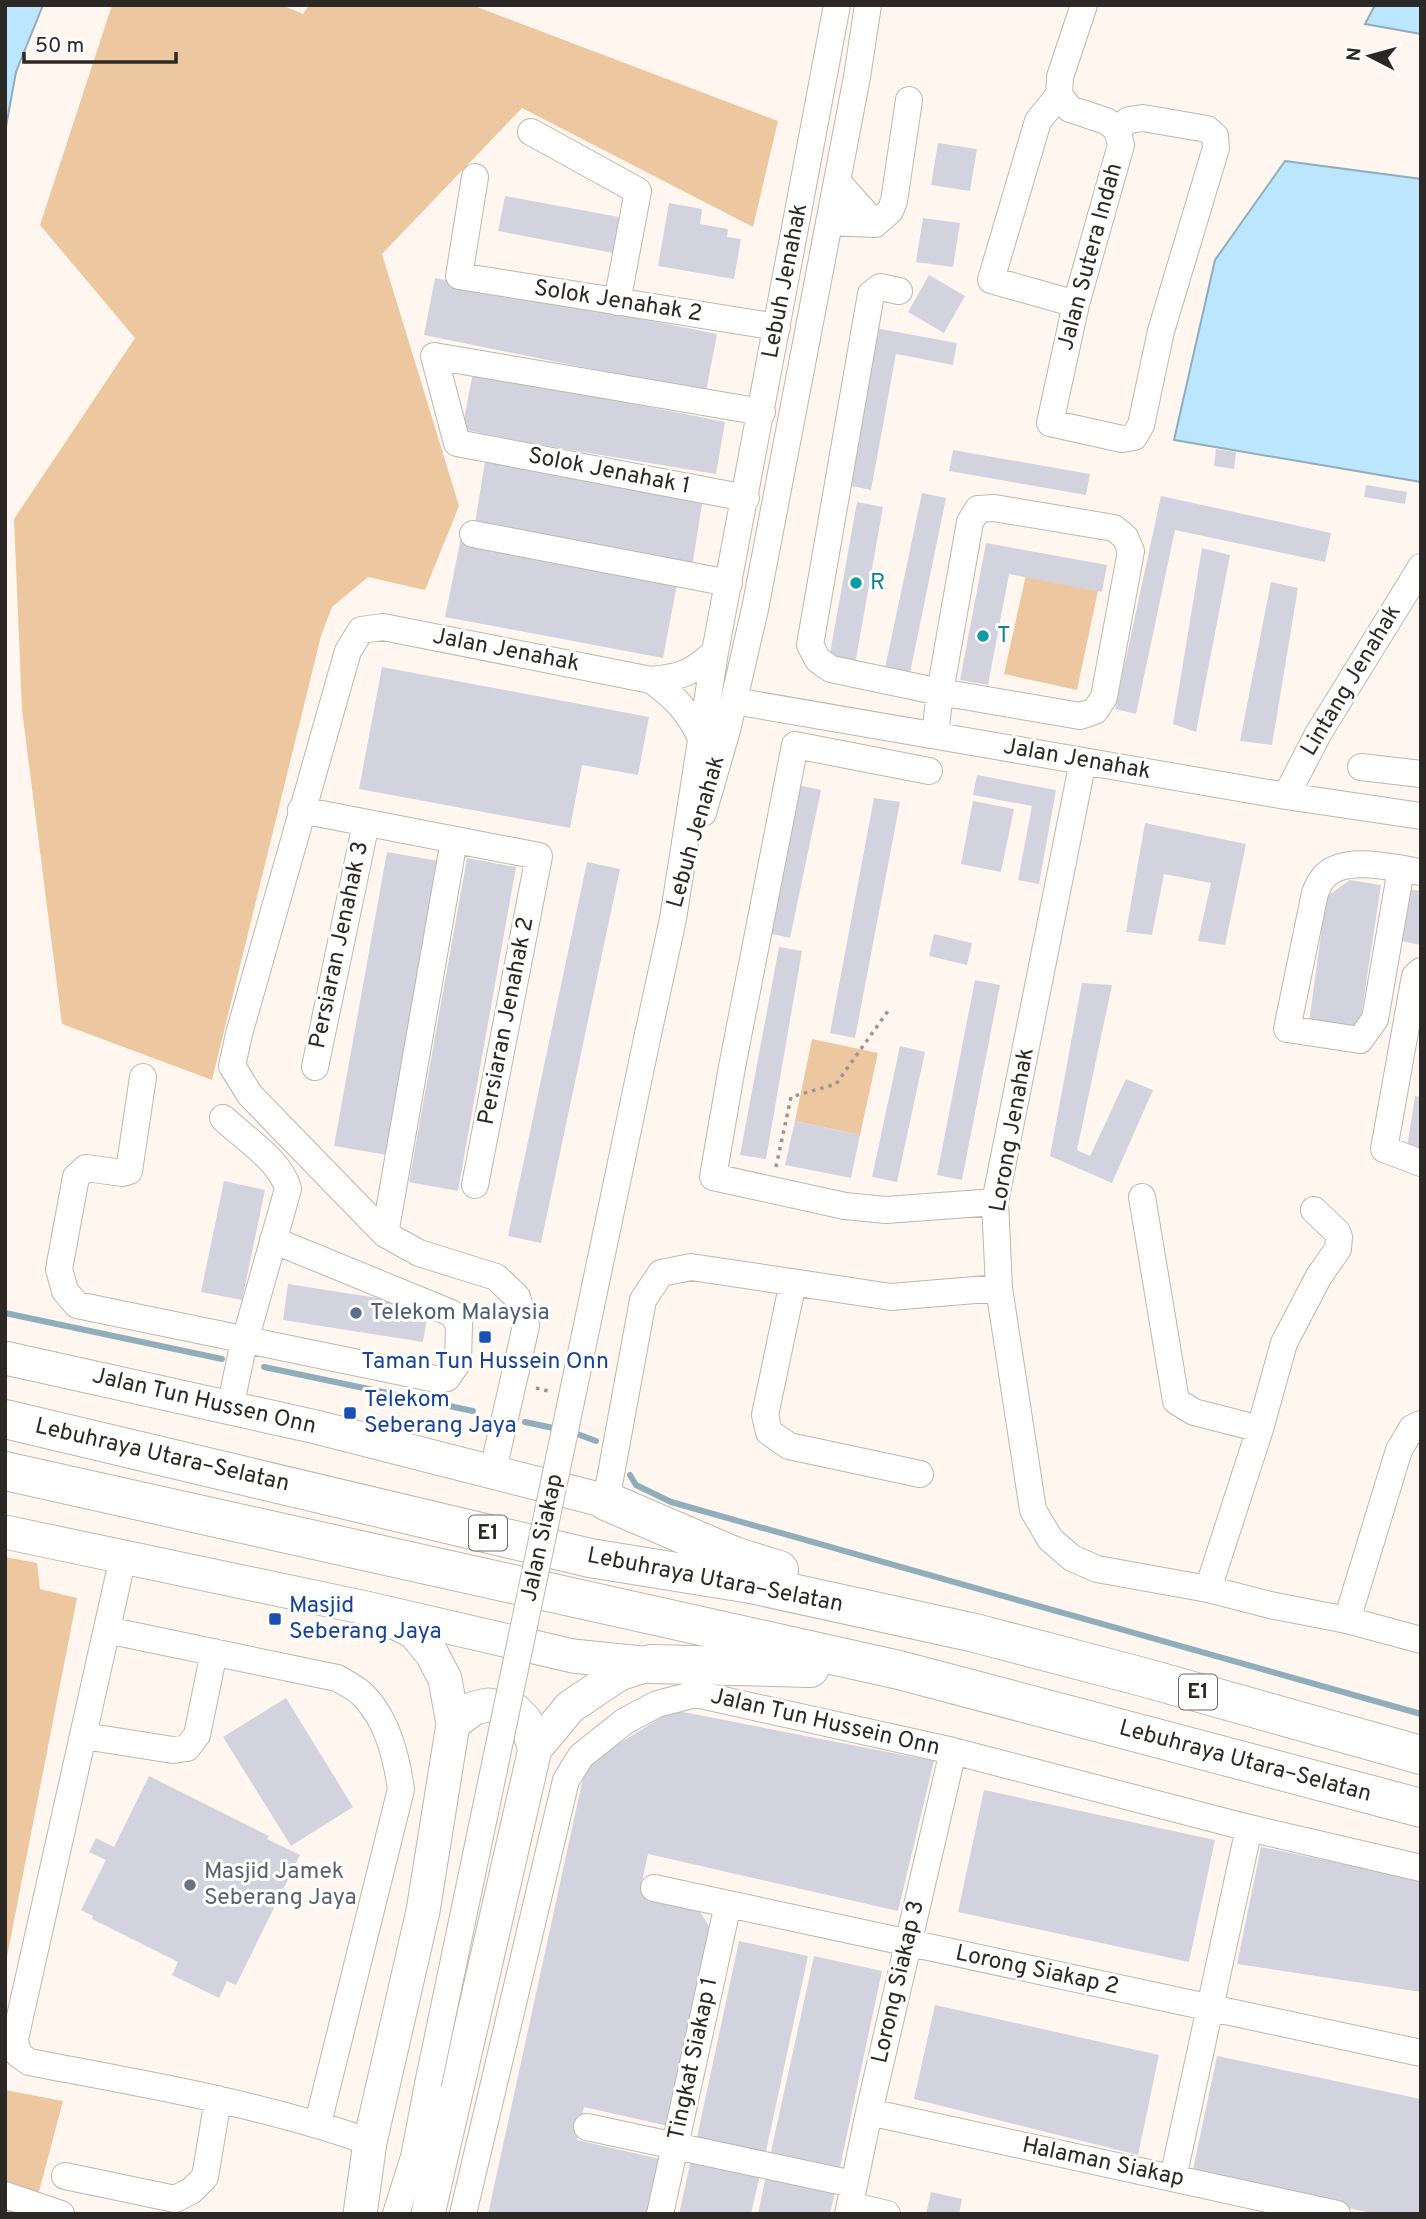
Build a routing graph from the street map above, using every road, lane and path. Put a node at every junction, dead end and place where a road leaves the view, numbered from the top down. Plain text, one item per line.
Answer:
1 (837, 5) edge
2 (868, 5) edge
3 (1084, 5) edge
4 (1059, 95) junction
5 (909, 100) dead end
6 (1117, 129) junction
7 (531, 132) dead end
8 (475, 177) dead end
9 (837, 181) junction
10 (829, 222) junction
11 (875, 224) junction
12 (899, 290) dead end
13 (617, 302) junction
14 (1076, 304) junction
15 (777, 327) junction
16 (762, 411) junction
17 (746, 498) junction
18 (473, 534) dead end
19 (1421, 567) edge
20 (729, 583) junction
21 (715, 652) junction
22 (651, 680) junction
23 (940, 692) junction
24 (734, 701) junction
25 (935, 735) junction
26 (701, 738) junction
27 (1083, 761) junction
28 (1361, 767) dead end
29 (929, 771) dead end
30 (1421, 774) edge
31 (1286, 796) junction
32 (301, 810) junction
33 (1421, 816) edge
34 (366, 823) junction
35 (454, 840) junction
36 (1411, 871) edge
37 (673, 919) junction
38 (1387, 952) junction
39 (1421, 957) edge
40 (1421, 971) edge
41 (888, 1011) dead end
42 (315, 1067) dead end
43 (143, 1077) dead end
44 (223, 1118) dead end
45 (1421, 1163) edge
46 (475, 1185) dead end
47 (771, 1190) junction
48 (1142, 1197) dead end
49 (995, 1202) junction
50 (1314, 1210) dead end
51 (385, 1234) junction
52 (273, 1240) junction
53 (793, 1282) junction
54 (999, 1288) junction
55 (246, 1340) junction
56 (5, 1358) edge
57 (230, 1408) junction
58 (5, 1419) edge
59 (1421, 1424) edge
60 (1260, 1429) junction
61 (493, 1470) junction
62 (5, 1471) edge
63 (920, 1474) dead end
64 (606, 1501) junction
65 (5, 1532) edge
66 (123, 1557) junction
67 (1208, 1589) junction
68 (366, 1608) junction
69 (1347, 1620) junction
70 (107, 1630) junction
71 (975, 1633) junction
72 (1421, 1640) edge
73 (214, 1652) junction
74 (651, 1664) junction
75 (900, 1670) junction
76 (453, 1724) junction
77 (84, 1736) junction
78 (535, 1749) junction
79 (953, 1751) junction
80 (1421, 1755) edge
81 (1421, 1808) edge
82 (1249, 1828) junction
83 (1421, 1868) edge
84 (654, 1888) dead end
85 (728, 1904) junction
86 (908, 1943) junction
87 (1211, 2008) junction
88 (1421, 2053) edge
89 (218, 2099) junction
90 (869, 2112) junction
91 (318, 2123) junction
92 (587, 2127) dead end
93 (370, 2141) junction
94 (675, 2146) junction
95 (414, 2157) junction
96 (65, 2176) dead end
97 (1173, 2178) junction
98 (5, 2194) edge
99 (850, 2201) edge
100 (1239, 2204) edge
101 (61, 2214) edge
102 (359, 2214) edge
103 (396, 2214) edge
104 (409, 2214) edge
105 (428, 2214) edge
106 (463, 2214) edge
107 (660, 2214) edge
108 (887, 2214) edge
109 (1337, 2214) edge

1 - 15 street, Lebuh Jenahak
2 - 9 street, Lebuh Jenahak
3 - 4 street
4 - 6 street
4 - 14 street
5 - 11 street
6 - 14 street, Jalan Sutera Indah
6 - 14 street, Jalan Sutera Indah
7 - 13 street
8 - 13 street, Solok Jenahak 2
9 - 10 street, Lebuh Jenahak
9 - 11 street
10 - 11 street
10 - 24 street, Lebuh Jenahak
12 - 23 street
13 - 15 street, Solok Jenahak 2
15 - 16 street, Lebuh Jenahak
16 - 17 street, Lebuh Jenahak
16 - 17 street, Solok Jenahak 1
17 - 20 street, Lebuh Jenahak
18 - 20 street
19 - 31 street, Lintang Jenahak
20 - 21 street, Lebuh Jenahak
21 - 22 street, Jalan Jenahak
21 - 26 street, Lebuh Jenahak
22 - 26 street, Jalan Jenahak
22 - 32 street, Jalan Jenahak
23 - 23 street
23 - 25 street
24 - 25 street, Jalan Jenahak
24 - 37 street, Lebuh Jenahak
25 - 27 street, Jalan Jenahak
26 - 37 street, Lebuh Jenahak
27 - 31 street, Jalan Jenahak
27 - 49 street, Lorong Jenahak
28 - 30 street
29 - 47 street
31 - 33 street, Jalan Jenahak
32 - 34 street
32 - 51 street
34 - 35 street
34 - 42 street, Persiaran Jenahak 3
35 - 46 street, Persiaran Jenahak 2
35 - 51 street
36 - 38 street
36 - 38 street
37 - 95 street, Jalan Siakap, bridge
38 - 39 street
40 - 45 street
41 - 47 path
43 - 55 street
44 - 52 street
47 - 49 street
48 - 60 street
49 - 54 street, Lorong Jenahak
50 - 60 street
51 - 61 street
52 - 55 street
52 - 55 street
53 - 54 street
53 - 63 street
53 - 64 street
54 - 67 street, Lorong Jenahak
55 - 57 street
56 - 57 main road, Jalan Tun Hussen Onn
57 - 61 main road, Jalan Tun Hussen Onn
58 - 71 highway, Lebuhraya Utara–Selatan / E1
59 - 69 street
60 - 67 street
61 - 64 main road, Jalan Tun Hussen Onn
62 - 75 highway, Lebuhraya Utara–Selatan / E1
64 - 71 highway
65 - 66 main road
66 - 68 main road
66 - 70 street
67 - 69 street
68 - 74 main road
68 - 76 main road
69 - 72 street
70 - 73 street
70 - 77 street
71 - 80 highway, Lebuhraya Utara–Selatan / E1
73 - 77 street
73 - 91 street
74 - 75 highway
74 - 78 main road
75 - 81 highway, Lebuhraya Utara–Selatan / E1
76 - 78 main road
76 - 93 main road
77 - 89 street
78 - 105 main road
79 - 82 street, Jalan Tun Hussein Onn
79 - 86 street, Lorong Siakap 3
79 - 106 street, Jalan Tun Hussein Onn
82 - 83 street, Jalan Tun Hussein Onn
82 - 87 street
84 - 85 street, Lorong Siakap 2
85 - 86 street, Lorong Siakap 2
85 - 94 street, Tingkat Siakap 1
86 - 87 street, Lorong Siakap 2
86 - 90 street, Lorong Siakap 3
87 - 88 street, Lorong Siakap 2
87 - 97 street
89 - 91 street
89 - 96 street
90 - 97 street, Halaman Siakap
90 - 99 street, Lorong Siakap 3
91 - 93 street
92 - 94 street
93 - 102 main road
94 - 99 street
94 - 107 street, Tingkat Siakap 1
95 - 103 street, Jalan Siakap
95 - 104 street, Jalan Siakap
97 - 100 street, Halaman Siakap
98 - 101 street
99 - 108 street
100 - 109 street, Halaman Siakap

